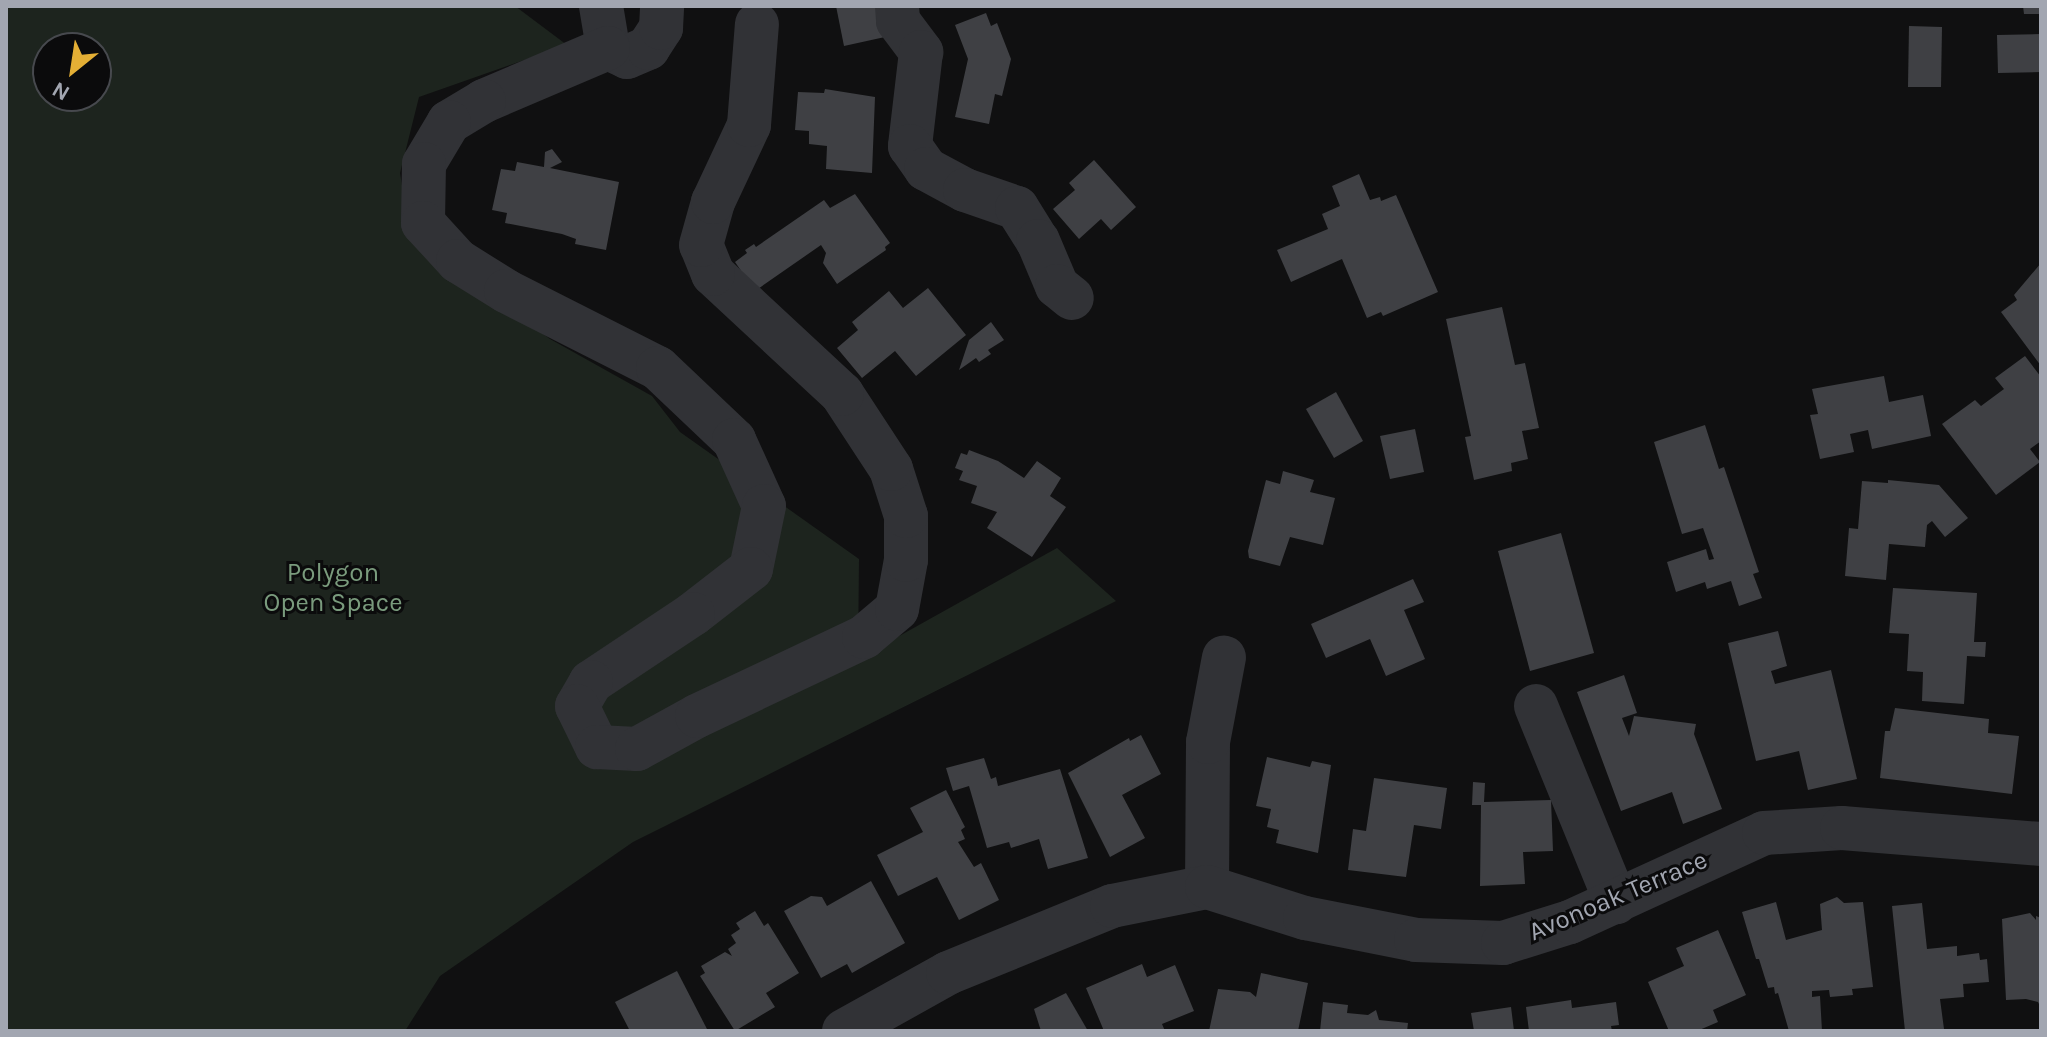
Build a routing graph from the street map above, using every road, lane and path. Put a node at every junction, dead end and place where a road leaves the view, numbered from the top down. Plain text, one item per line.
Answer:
1 (662, 6) edge
2 (897, 6) edge
3 (757, 24) dead end
4 (605, 27) edge
5 (1072, 298) dead end
6 (1224, 657) dead end
7 (1536, 706) dead end
8 (2041, 844) edge
9 (1207, 887) junction
10 (1616, 902) junction
11 (844, 1031) edge

1 - 4 street
2 - 5 street
3 - 4 street
6 - 9 street
7 - 10 street
8 - 10 street, Avonoak Terrace
9 - 10 street, Avonoak Terrace
9 - 11 street, Avonoak Terrace

